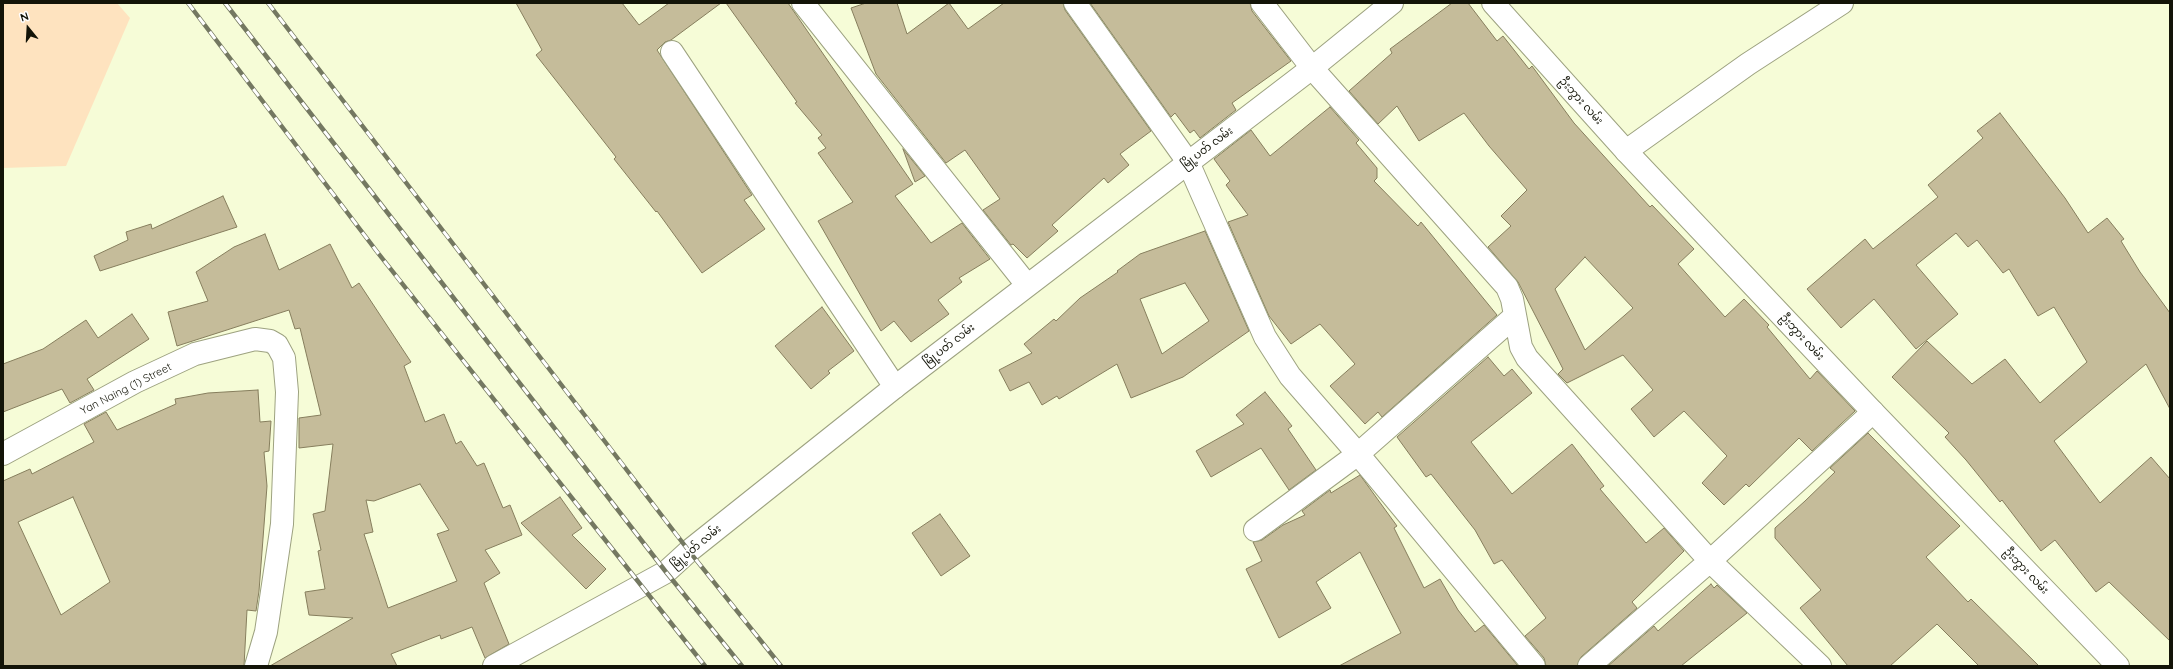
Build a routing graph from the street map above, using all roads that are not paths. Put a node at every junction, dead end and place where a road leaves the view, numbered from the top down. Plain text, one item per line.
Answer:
1 (803, 3) edge
2 (1076, 3) edge
3 (1262, 3) edge
4 (1392, 3) edge
5 (1493, 3) edge
6 (1842, 3) edge
7 (672, 52) dead end
8 (1312, 68) junction
9 (1626, 151) junction
10 (1188, 162) junction
11 (1027, 285) junction
12 (1515, 316) junction
13 (895, 387) junction
14 (1873, 412) junction
15 (3, 454) edge
16 (1358, 454) junction
17 (1255, 530) dead end
18 (1710, 561) junction
19 (256, 666) edge
20 (494, 666) edge
21 (1534, 666) edge
22 (1589, 666) edge
23 (1820, 666) edge
24 (2118, 666) edge

1 - 11 street
2 - 10 street
3 - 8 street
4 - 8 street, မြို့ပတ် လမ်း
5 - 9 street, ဦးဘွား လမ်း
6 - 9 street
7 - 13 street
8 - 10 street, မြို့ပတ် လမ်း
8 - 12 street
9 - 14 street, ဦးဘွား လမ်း
10 - 11 street, မြို့ပတ် လမ်း
10 - 16 street
11 - 13 street, မြို့ပတ် လမ်း
12 - 16 street
12 - 18 street
13 - 20 street, မြို့ပတ် လမ်း
14 - 18 street
14 - 24 street, ဦးဘွား လမ်း
15 - 19 street, Yan Naing (1) Street
16 - 17 street
16 - 21 street
18 - 22 street
18 - 23 street

